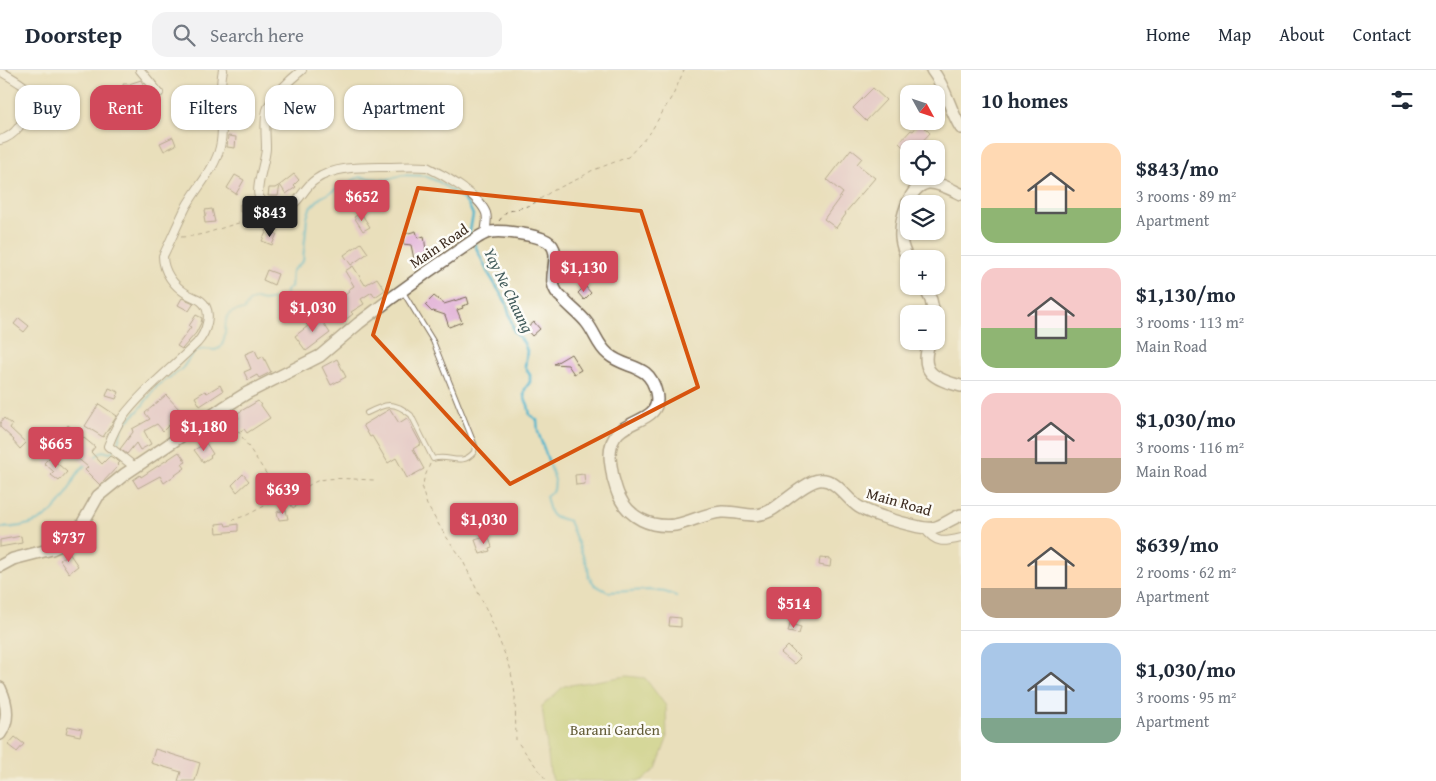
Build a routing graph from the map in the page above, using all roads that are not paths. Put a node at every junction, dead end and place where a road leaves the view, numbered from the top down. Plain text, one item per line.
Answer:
1 (140, 70) edge
2 (222, 70) edge
3 (302, 70) edge
4 (932, 70) edge
5 (0, 71) edge
6 (152, 85) edge
7 (961, 128) edge
8 (0, 140) edge
9 (961, 194) edge
10 (488, 232) junction
11 (904, 250) edge
12 (402, 290) junction
13 (928, 350) edge
14 (961, 386) edge
15 (366, 414) dead end
16 (136, 468) junction
17 (961, 514) edge
18 (925, 528) junction
19 (961, 538) edge
20 (0, 566) edge
21 (0, 688) edge
22 (0, 734) edge

1 - 6 street
2 - 16 street
3 - 10 street
4 - 7 main road
5 - 8 street
9 - 11 main road
10 - 12 main road, Main Road
10 - 18 main road, Main Road
12 - 15 lane
12 - 16 main road, Main Road
13 - 14 main road
16 - 20 main road, Main Road
17 - 18 main road, Main Road
18 - 19 street
21 - 22 main road

